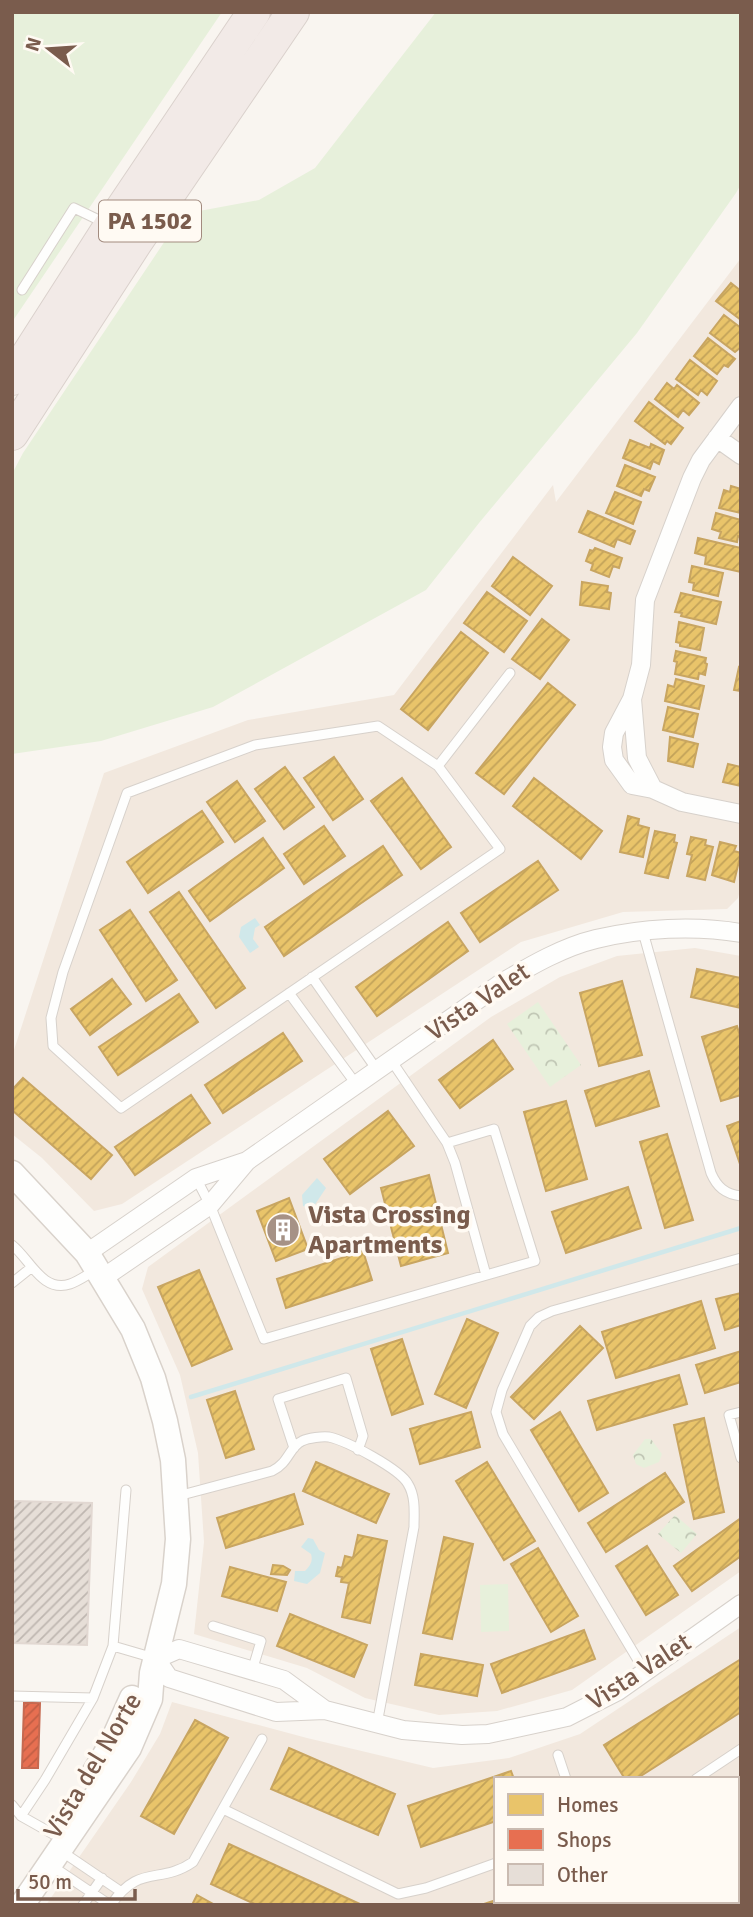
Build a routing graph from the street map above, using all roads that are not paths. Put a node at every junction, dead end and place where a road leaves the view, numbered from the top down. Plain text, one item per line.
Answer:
1 (254, 12) edge
2 (293, 12) edge
3 (110, 226) junction
4 (22, 290) dead end
5 (12, 379) edge
6 (741, 407) edge
7 (12, 434) edge
8 (717, 438) junction
9 (741, 455) edge
10 (510, 673) dead end
11 (438, 766) junction
12 (741, 814) edge
13 (643, 932) junction
14 (741, 933) edge
15 (312, 978) junction
16 (289, 993) junction
17 (384, 1065) junction
18 (356, 1084) junction
19 (447, 1143) junction
20 (247, 1161) junction
21 (12, 1173) edge
22 (196, 1178) junction
23 (741, 1196) edge
24 (210, 1205) junction
25 (12, 1245) edge
26 (741, 1258) edge
27 (96, 1267) junction
28 (33, 1268) junction
29 (486, 1275) junction
30 (12, 1283) edge
31 (741, 1412) edge
32 (294, 1448) junction
33 (358, 1450) junction
34 (741, 1458) edge
35 (127, 1490) dead end
36 (177, 1497) junction
37 (741, 1604) edge
38 (213, 1626) dead end
39 (113, 1646) junction
40 (154, 1666) junction
41 (252, 1671) junction
42 (645, 1672) junction
43 (12, 1696) edge
44 (93, 1698) junction
45 (325, 1710) junction
46 (377, 1724) junction
47 (262, 1739) dead end
48 (741, 1749) edge
49 (558, 1755) dead end
50 (565, 1777) edge
51 (699, 1777) edge
52 (12, 1805) edge
53 (223, 1809) junction
54 (21, 1816) junction
55 (55, 1850) junction
56 (494, 1864) edge
57 (102, 1878) junction
58 (120, 1891) junction
59 (92, 1892) junction
60 (411, 1893) junction
61 (12, 1894) edge
62 (22, 1905) edge
63 (83, 1905) edge
64 (111, 1905) edge
65 (413, 1905) edge

1 - 3 highway, PA 1502
2 - 7 highway, PA 1502
3 - 4 lane
3 - 5 highway, PA 1502
6 - 8 street
8 - 9 street
8 - 12 street
10 - 11 lane
11 - 15 lane
11 - 16 lane
13 - 14 street, Vista Valet
13 - 17 street, Vista Valet
13 - 23 lane
15 - 16 lane
15 - 17 lane
16 - 18 lane
17 - 18 street, Vista Valet
17 - 19 lane
18 - 20 street, Vista Valet
19 - 29 lane
19 - 29 lane
20 - 22 street, Vista Valet
20 - 24 street, Vista Valet
21 - 27 street, Vista del Norte
22 - 24 lane
22 - 27 street, Vista Valet
24 - 27 street, Vista Valet
24 - 29 lane
25 - 28 lane
26 - 42 lane
27 - 28 lane
27 - 36 street, Vista del Norte
28 - 30 lane
31 - 34 lane
32 - 33 lane
32 - 33 lane
32 - 36 lane
33 - 46 lane
35 - 39 lane
36 - 40 street, Vista del Norte
37 - 42 street, Vista Valet
38 - 41 lane
39 - 40 lane
39 - 44 lane
40 - 41 street, Vista Valet
40 - 45 street, Vista Valet
40 - 55 street, Vista del Norte
41 - 45 street, Vista Valet
42 - 46 street, Vista Valet
43 - 44 lane
44 - 54 lane
45 - 46 street, Vista Valet
47 - 53 lane
48 - 51 lane
49 - 50 lane
52 - 54 lane
53 - 58 lane
53 - 60 lane
54 - 55 lane
55 - 57 lane
55 - 59 lane
55 - 61 street, Vista del Norte
55 - 62 street, Vista del Norte
56 - 60 lane
57 - 58 lane
57 - 59 lane
58 - 64 lane
59 - 63 lane
59 - 64 lane
60 - 65 lane

